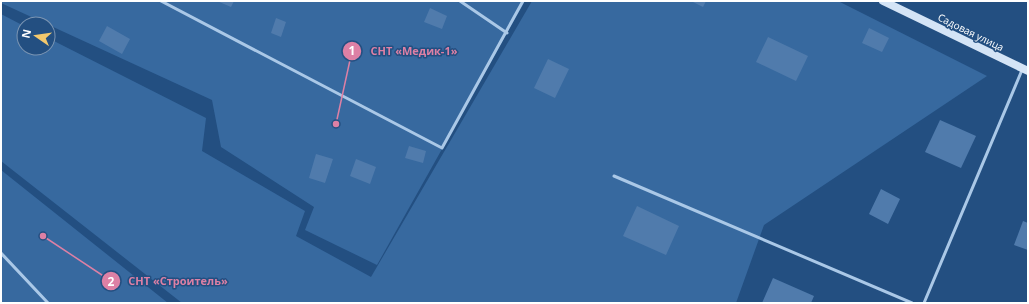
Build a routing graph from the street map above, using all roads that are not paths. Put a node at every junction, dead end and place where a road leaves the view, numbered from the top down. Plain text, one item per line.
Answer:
1 (161, 1) edge
2 (460, 1) edge
3 (523, 1) edge
4 (883, 1) edge
5 (506, 33) junction
6 (1026, 70) edge
7 (614, 176) dead end
8 (1, 253) edge
9 (48, 303) edge
10 (912, 303) edge
11 (924, 303) edge

1 - 5 lane
2 - 5 lane
3 - 5 lane
4 - 6 street, Садовая улица
6 - 11 lane
7 - 10 lane
8 - 9 lane

